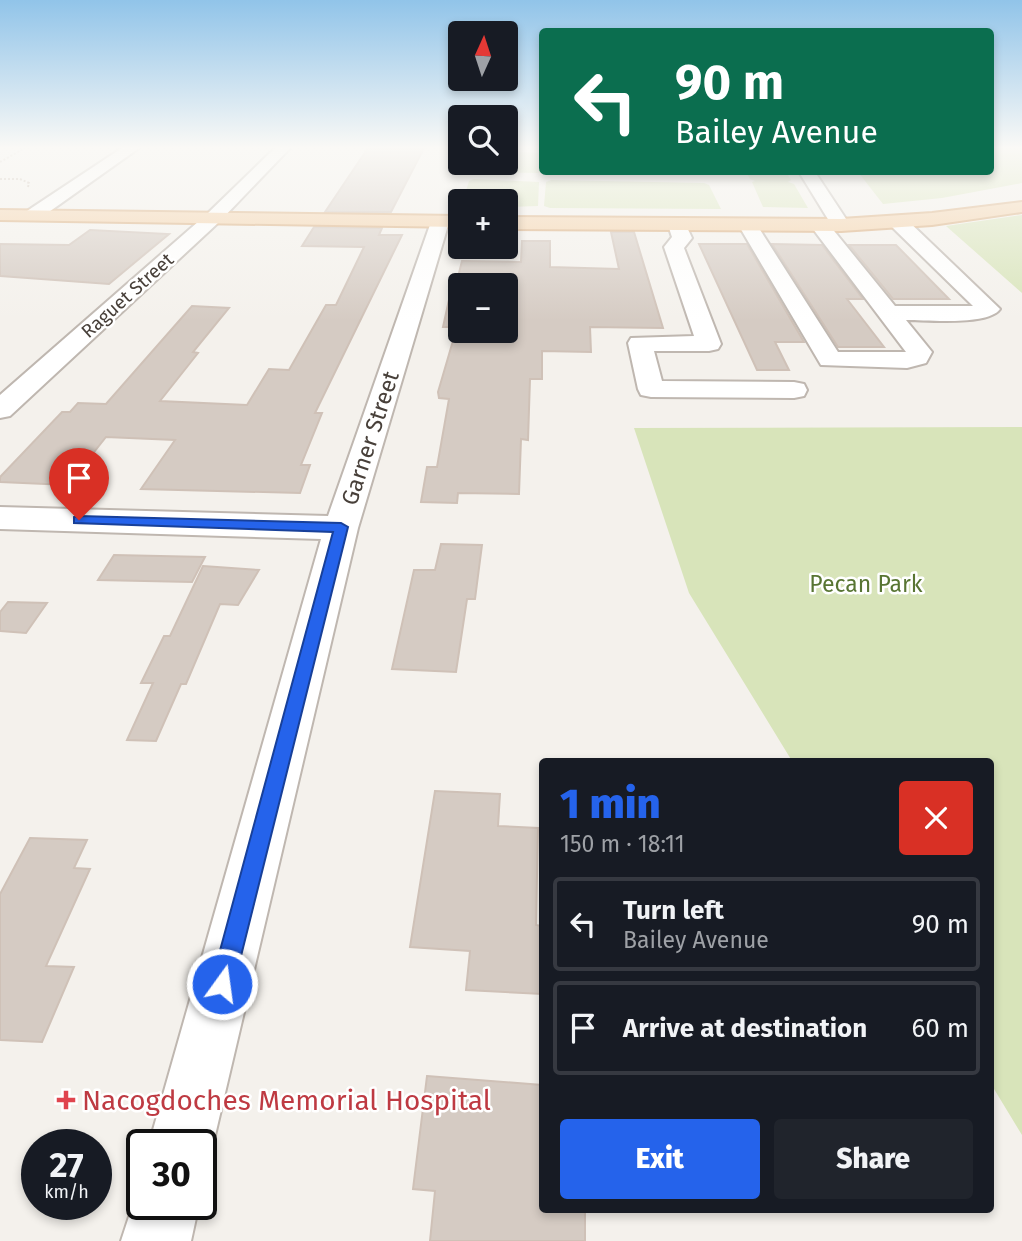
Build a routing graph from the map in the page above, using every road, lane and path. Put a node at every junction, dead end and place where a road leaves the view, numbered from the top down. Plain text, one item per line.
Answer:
1 (46, 206) edge
2 (225, 206) edge
3 (822, 206) edge
4 (1022, 207) edge
5 (0, 214) edge
6 (33, 215) junction
7 (213, 218) junction
8 (448, 222) edge
9 (898, 222) junction
10 (518, 223) edge
11 (677, 225) junction
12 (830, 225) junction
13 (748, 226) junction
14 (448, 228) edge
15 (888, 313) junction
16 (794, 390) dead end
17 (0, 410) edge
18 (0, 518) edge
19 (341, 527) junction
20 (185, 1129) edge
21 (161, 1220) edge
22 (156, 1241) edge

1 - 6 street
2 - 7 street, Raguet Street
3 - 12 street
4 - 9 main road
5 - 6 main road
6 - 7 main road
7 - 8 main road
7 - 17 street, Raguet Street
9 - 12 main road
9 - 15 street
10 - 11 main road
11 - 13 main road
11 - 16 street
12 - 13 main road
12 - 15 street
13 - 15 street
14 - 19 street, Garner Street
18 - 19 street
19 - 20 street, Garner Street
21 - 22 street

